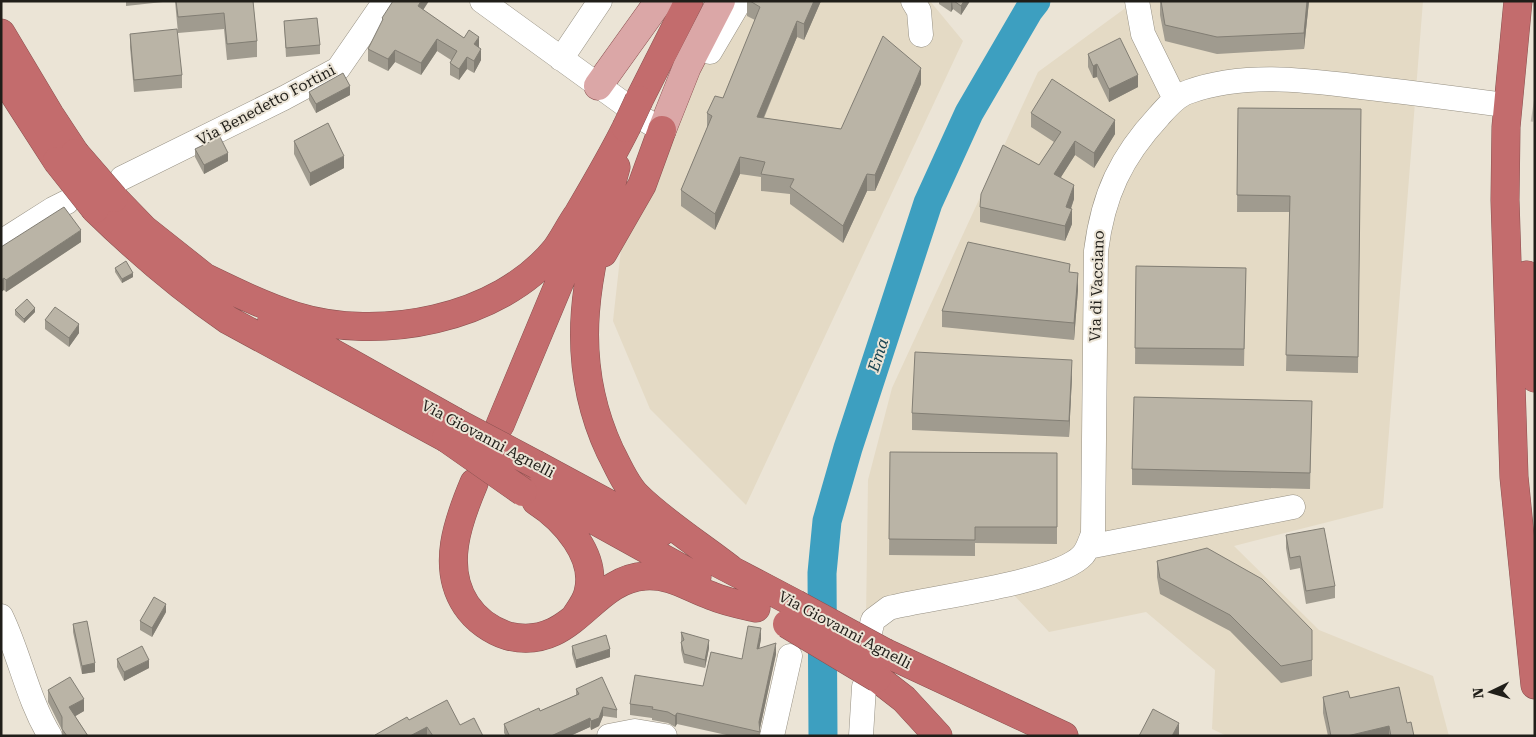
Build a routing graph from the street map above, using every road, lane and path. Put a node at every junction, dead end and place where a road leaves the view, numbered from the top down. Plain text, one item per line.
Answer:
1 (385, 1) edge
2 (482, 1) edge
3 (600, 1) edge
4 (659, 1) edge
5 (690, 1) edge
6 (721, 1) edge
7 (740, 1) edge
8 (913, 1) edge
9 (1137, 1) edge
10 (1518, 1) edge
11 (1534, 1) edge
12 (1, 33) edge
13 (922, 35) dead end
14 (561, 58) junction
15 (1, 74) edge
16 (598, 86) junction
17 (676, 96) junction
18 (1175, 99) junction
19 (1497, 104) tunnel mouth
20 (639, 117) junction
21 (66, 157) junction
22 (608, 165) junction
23 (110, 195) junction
24 (67, 202) dead end
25 (1, 242) edge
26 (198, 274) junction
27 (589, 279) junction
28 (1535, 378) edge
29 (500, 425) dead end
30 (450, 429) junction
31 (529, 480) junction
32 (474, 483) dead end
33 (1293, 508) dead end
34 (1088, 547) junction
35 (733, 571) junction
36 (756, 608) junction
37 (791, 614) junction
38 (1, 616) edge
39 (572, 622) junction
40 (870, 632) dead end
41 (790, 656) dead end
42 (876, 673) junction
43 (1535, 685) edge
44 (50, 736) edge
45 (609, 736) edge
46 (665, 736) edge
47 (772, 736) edge
48 (861, 736) edge
49 (938, 736) edge
50 (1064, 736) edge

1 - 23 street, Via Benedetto Fortini
2 - 14 street
3 - 14 street
4 - 16 main road
5 - 20 highway
6 - 17 main road
7 - 17 street
8 - 13 street
9 - 18 street
10 - 43 highway
11 - 28 highway
12 - 21 highway, Via Giovanni Agnelli
14 - 16 street
15 - 21 highway, Via Giovanni Agnelli
16 - 20 street
17 - 20 main road
18 - 19 street, Via di Vacciano
18 - 34 street, Via di Vacciano
20 - 22 highway
20 - 27 highway
20 - 27 highway
21 - 23 highway, Via Giovanni Agnelli, bridge
22 - 26 highway
22 - 29 highway
23 - 26 highway, Via Giovanni Agnelli
23 - 30 highway, Via Giovanni Agnelli
24 - 25 street
26 - 30 highway, Via Giovanni Agnelli
27 - 35 highway
30 - 31 highway, bridge
31 - 35 highway, Via Giovanni Agnelli
31 - 36 highway, Via Giovanni Agnelli
31 - 39 highway
32 - 39 highway
33 - 34 street
34 - 40 street
35 - 37 highway, Via Giovanni Agnelli
36 - 37 highway, Via Giovanni Agnelli
36 - 39 highway
37 - 42 highway, Via Giovanni Agnelli, bridge
38 - 44 street
41 - 47 street
42 - 48 street
42 - 49 highway, Via Giovanni Agnelli
42 - 50 highway, Via Giovanni Agnelli
45 - 46 street

